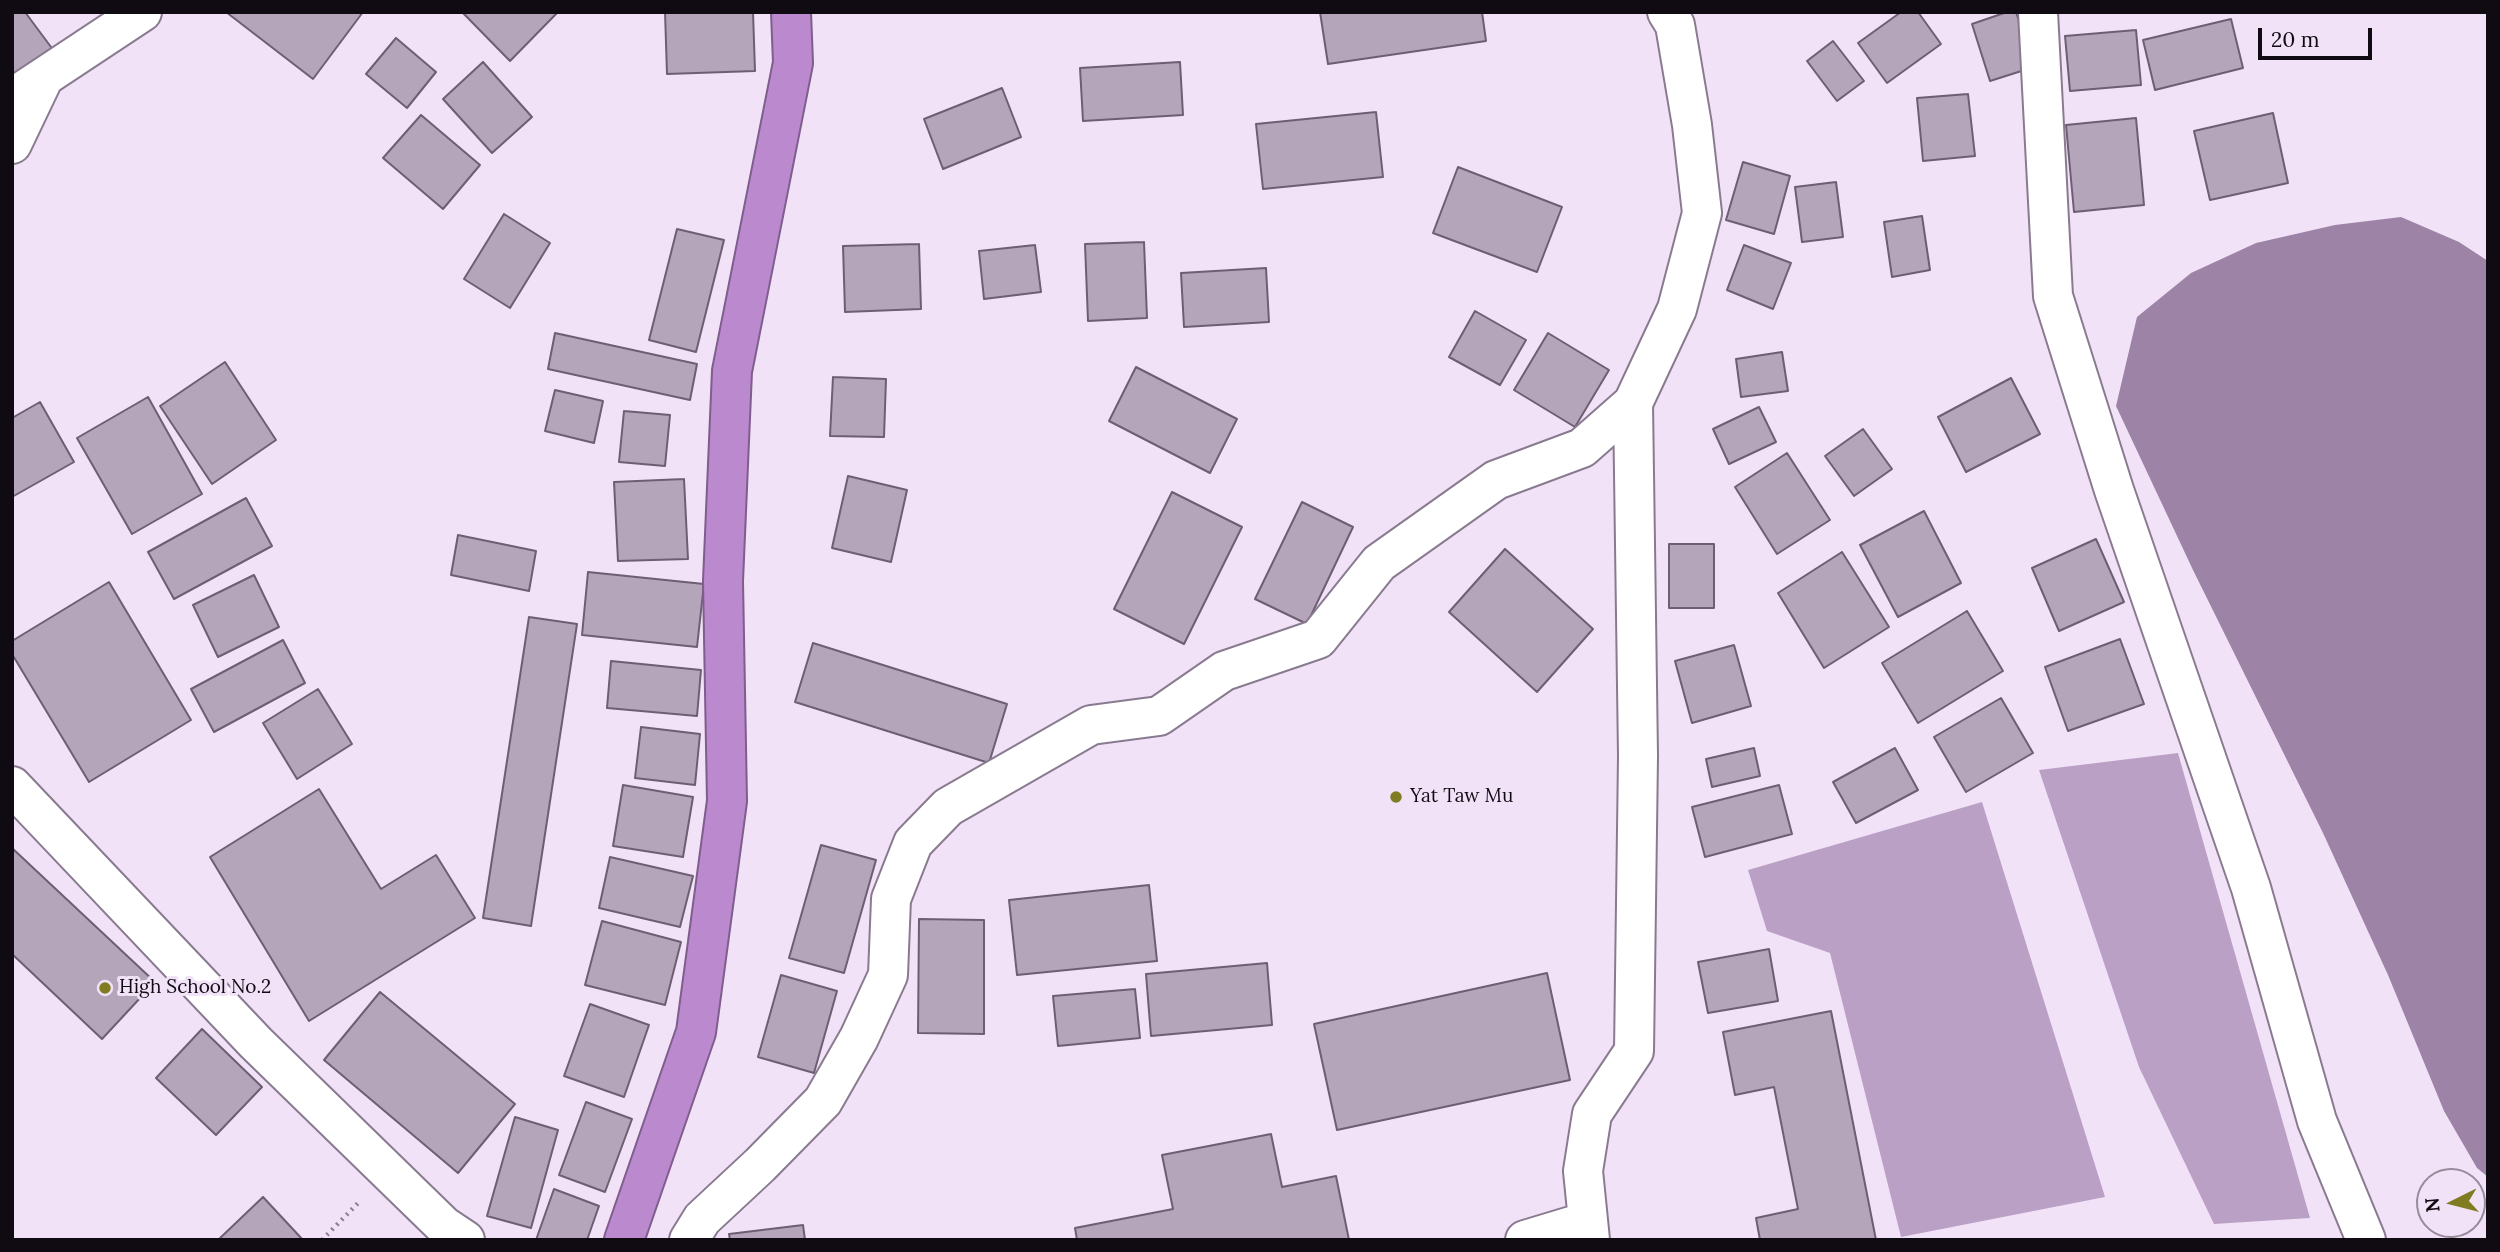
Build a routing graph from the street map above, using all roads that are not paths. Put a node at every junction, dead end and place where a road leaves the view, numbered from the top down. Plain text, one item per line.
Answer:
1 (142, 12) edge
2 (791, 12) edge
3 (1667, 12) edge
4 (2038, 12) edge
5 (44, 77) junction
6 (12, 98) edge
7 (12, 144) edge
8 (1633, 403) junction
9 (12, 786) edge
10 (1589, 1230) edge
11 (465, 1240) edge
12 (624, 1240) edge
13 (689, 1240) edge
14 (1525, 1240) edge
15 (2367, 1240) edge

1 - 5 street
2 - 12 highway
3 - 8 street
4 - 15 street
5 - 6 street
5 - 7 street
8 - 10 street
8 - 13 street
9 - 11 street
10 - 14 street

